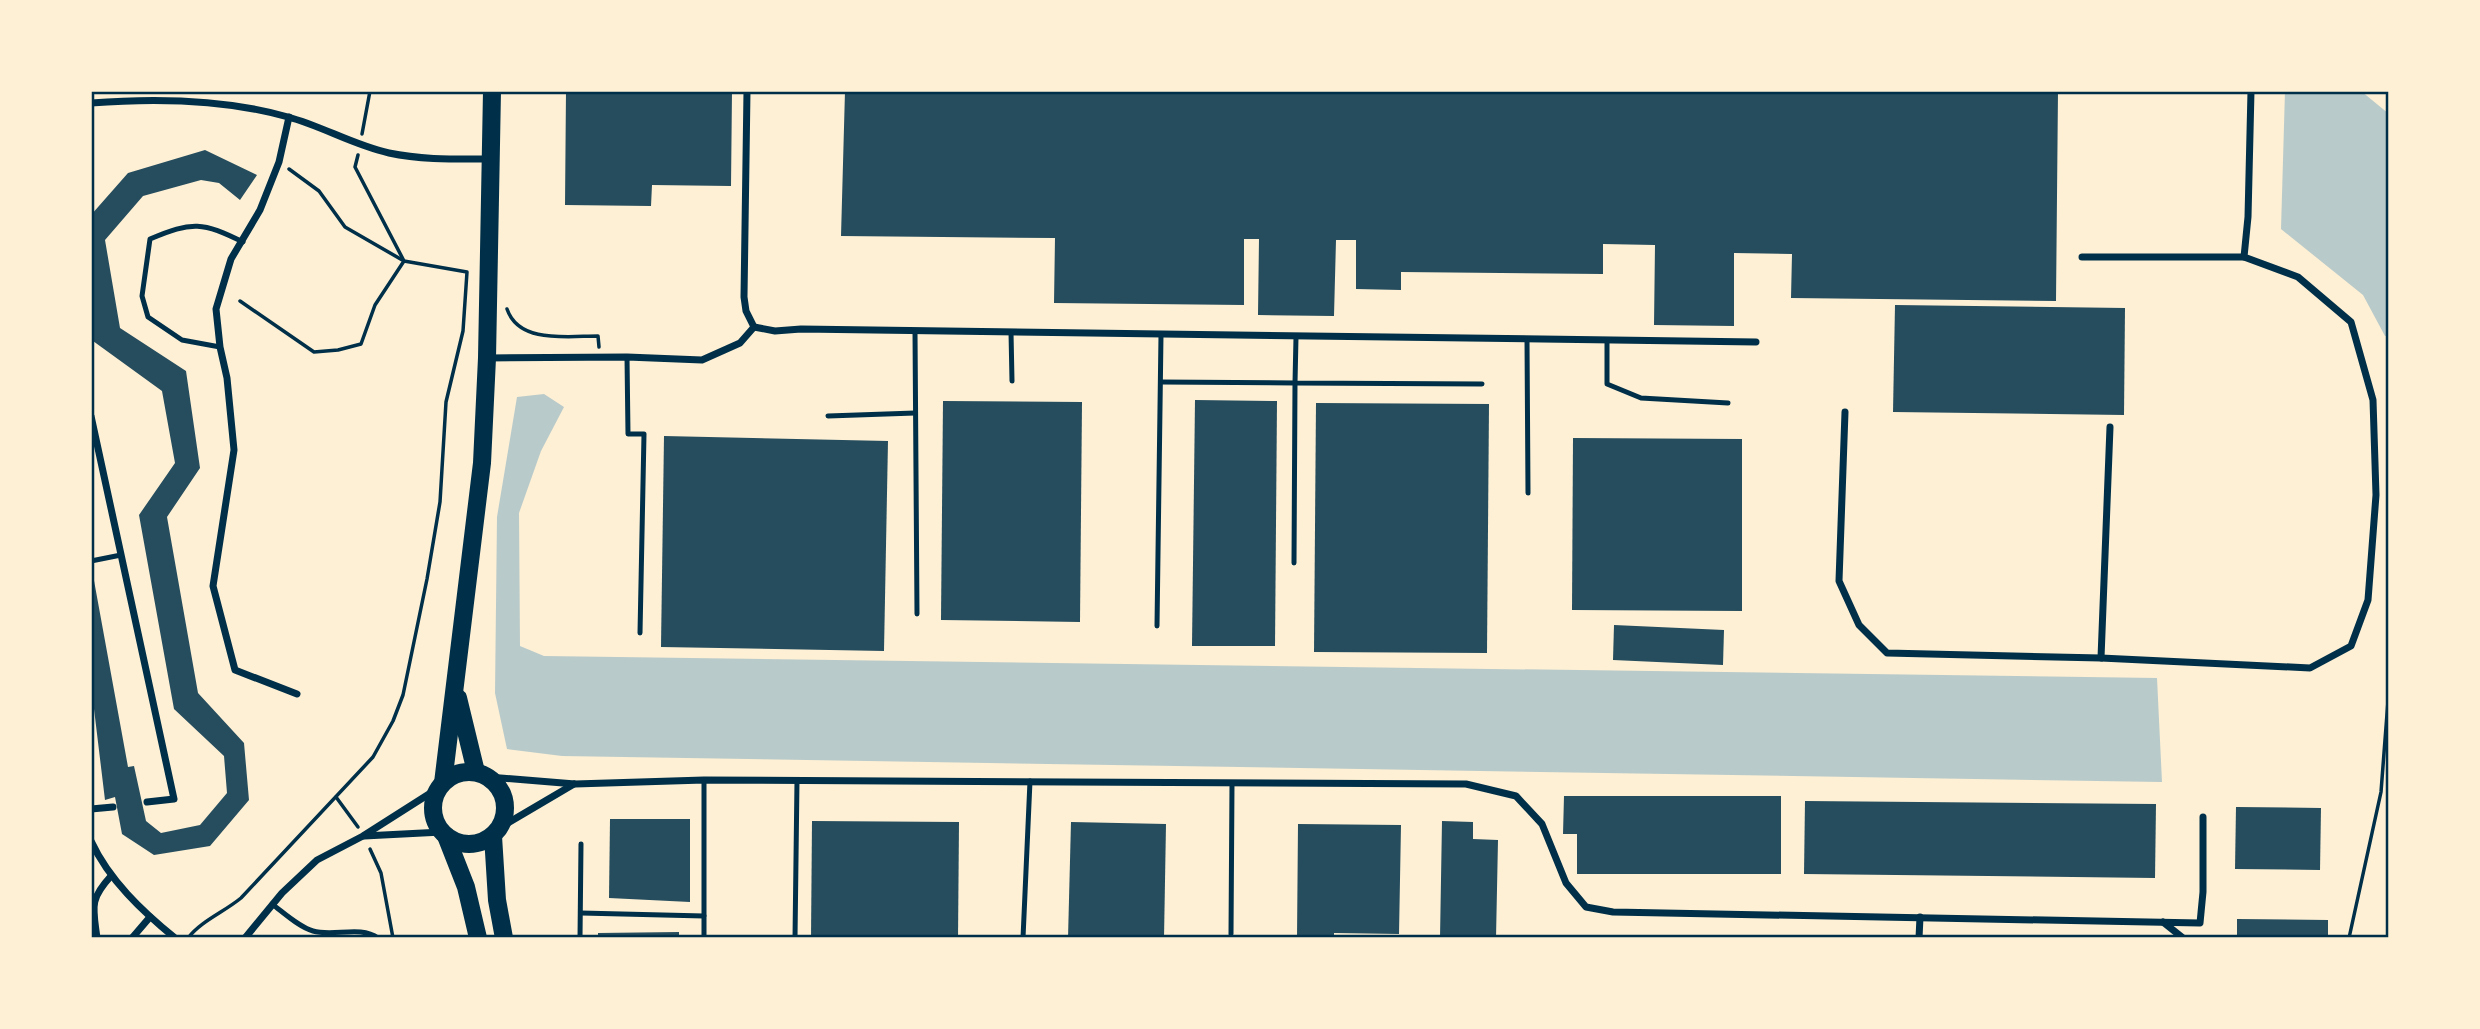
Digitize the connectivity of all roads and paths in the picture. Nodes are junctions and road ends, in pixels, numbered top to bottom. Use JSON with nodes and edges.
{"nodes":[{"id":1,"x":129,"y":91,"type":"edge"},
{"id":2,"x":370,"y":91,"type":"edge"},
{"id":3,"x":492,"y":91,"type":"edge"},
{"id":4,"x":747,"y":91,"type":"edge"},
{"id":5,"x":2251,"y":91,"type":"edge"},
{"id":6,"x":129,"y":100,"type":"junction"},
{"id":7,"x":91,"y":103,"type":"edge"},
{"id":8,"x":289,"y":117,"type":"junction"},
{"id":9,"x":360,"y":145,"type":"junction"},
{"id":10,"x":491,"y":159,"type":"junction"},
{"id":11,"x":279,"y":162,"type":"junction"},
{"id":12,"x":243,"y":242,"type":"junction"},
{"id":13,"x":2081,"y":257,"type":"dead end"},
{"id":14,"x":2244,"y":257,"type":"junction"},
{"id":15,"x":404,"y":261,"type":"junction"},
{"id":16,"x":505,"y":299,"type":"dead end"},
{"id":17,"x":240,"y":301,"type":"dead end"},
{"id":18,"x":754,"y":327,"type":"junction"},
{"id":19,"x":915,"y":331,"type":"junction"},
{"id":20,"x":1011,"y":332,"type":"junction"},
{"id":21,"x":1161,"y":335,"type":"junction"},
{"id":22,"x":1296,"y":337,"type":"junction"},
{"id":23,"x":1527,"y":340,"type":"junction"},
{"id":24,"x":1607,"y":341,"type":"junction"},
{"id":25,"x":1756,"y":342,"type":"dead end"},
{"id":26,"x":220,"y":347,"type":"junction"},
{"id":27,"x":599,"y":357,"type":"junction"},
{"id":28,"x":627,"y":357,"type":"junction"},
{"id":29,"x":487,"y":358,"type":"junction"},
{"id":30,"x":1012,"y":381,"type":"dead end"},
{"id":31,"x":1161,"y":382,"type":"junction"},
{"id":32,"x":1295,"y":383,"type":"junction"},
{"id":33,"x":1482,"y":384,"type":"dead end"},
{"id":34,"x":1728,"y":403,"type":"dead end"},
{"id":35,"x":915,"y":412,"type":"junction"},
{"id":36,"x":1845,"y":412,"type":"dead end"},
{"id":37,"x":91,"y":416,"type":"edge"},
{"id":38,"x":828,"y":416,"type":"dead end"},
{"id":39,"x":2110,"y":428,"type":"dead end"},
{"id":40,"x":1528,"y":493,"type":"dead end"},
{"id":41,"x":121,"y":555,"type":"junction"},
{"id":42,"x":91,"y":561,"type":"edge"},
{"id":43,"x":1294,"y":563,"type":"dead end"},
{"id":44,"x":917,"y":614,"type":"dead end"},
{"id":45,"x":1157,"y":626,"type":"dead end"},
{"id":46,"x":640,"y":633,"type":"dead end"},
{"id":47,"x":2101,"y":658,"type":"junction"},
{"id":48,"x":455,"y":688,"type":"junction"},
{"id":49,"x":2389,"y":688,"type":"edge"},
{"id":50,"x":297,"y":694,"type":"dead end"},
{"id":51,"x":482,"y":775,"type":"junction"},
{"id":52,"x":704,"y":779,"type":"junction"},
{"id":53,"x":797,"y":780,"type":"junction"},
{"id":54,"x":1030,"y":782,"type":"junction"},
{"id":55,"x":575,"y":783,"type":"junction"},
{"id":56,"x":1232,"y":783,"type":"junction"},
{"id":57,"x":442,"y":785,"type":"junction"},
{"id":58,"x":336,"y":797,"type":"junction"},
{"id":59,"x":146,"y":802,"type":"dead end"},
{"id":60,"x":113,"y":807,"type":"dead end"},
{"id":61,"x":91,"y":809,"type":"edge"},
{"id":62,"x":2203,"y":817,"type":"dead end"},
{"id":63,"x":497,"y":832,"type":"junction"},
{"id":64,"x":444,"y":834,"type":"junction"},
{"id":65,"x":363,"y":836,"type":"junction"},
{"id":66,"x":91,"y":841,"type":"edge"},
{"id":67,"x":581,"y":844,"type":"dead end"},
{"id":68,"x":111,"y":876,"type":"junction"},
{"id":69,"x":272,"y":904,"type":"junction"},
{"id":70,"x":581,"y":913,"type":"junction"},
{"id":71,"x":704,"y":916,"type":"junction"},
{"id":72,"x":150,"y":917,"type":"junction"},
{"id":73,"x":1920,"y":917,"type":"junction"},
{"id":74,"x":2162,"y":922,"type":"junction"},
{"id":75,"x":1231,"y":934,"type":"dead end"},
{"id":76,"x":97,"y":938,"type":"edge"},
{"id":77,"x":132,"y":938,"type":"edge"},
{"id":78,"x":175,"y":938,"type":"edge"},
{"id":79,"x":188,"y":938,"type":"edge"},
{"id":80,"x":245,"y":938,"type":"edge"},
{"id":81,"x":378,"y":938,"type":"edge"},
{"id":82,"x":393,"y":938,"type":"edge"},
{"id":83,"x":478,"y":938,"type":"edge"},
{"id":84,"x":504,"y":938,"type":"edge"},
{"id":85,"x":580,"y":938,"type":"edge"},
{"id":86,"x":704,"y":938,"type":"edge"},
{"id":87,"x":794,"y":938,"type":"edge"},
{"id":88,"x":1023,"y":938,"type":"edge"},
{"id":89,"x":1919,"y":938,"type":"edge"},
{"id":90,"x":2183,"y":938,"type":"edge"},
{"id":91,"x":2349,"y":938,"type":"edge"}],
"edges":[{"from":1,"to":6,"type":"street"},
{"from":2,"to":9,"type":"path"},
{"from":3,"to":10,"type":"main road"},
{"from":4,"to":18,"type":"street"},
{"from":5,"to":14,"type":"street"},
{"from":6,"to":7,"type":"street"},
{"from":6,"to":8,"type":"street"},
{"from":8,"to":9,"type":"street"},
{"from":8,"to":11,"type":"street"},
{"from":9,"to":10,"type":"street"},
{"from":9,"to":15,"type":"path"},
{"from":10,"to":29,"type":"main road"},
{"from":11,"to":12,"type":"street"},
{"from":11,"to":15,"type":"path"},
{"from":12,"to":26,"type":"street"},
{"from":12,"to":26,"type":"lane"},
{"from":13,"to":14,"type":"street"},
{"from":14,"to":47,"type":"street"},
{"from":15,"to":17,"type":"path"},
{"from":15,"to":58,"type":"path"},
{"from":16,"to":27,"type":"path"},
{"from":18,"to":19,"type":"street"},
{"from":18,"to":28,"type":"street"},
{"from":19,"to":20,"type":"street"},
{"from":19,"to":35,"type":"lane"},
{"from":20,"to":21,"type":"street"},
{"from":20,"to":30,"type":"lane"},
{"from":21,"to":22,"type":"street"},
{"from":21,"to":31,"type":"lane"},
{"from":22,"to":23,"type":"street"},
{"from":22,"to":32,"type":"lane"},
{"from":23,"to":24,"type":"street"},
{"from":23,"to":40,"type":"lane"},
{"from":24,"to":25,"type":"street"},
{"from":24,"to":34,"type":"lane"},
{"from":26,"to":50,"type":"street"},
{"from":27,"to":28,"type":"street"},
{"from":27,"to":29,"type":"street"},
{"from":28,"to":46,"type":"lane"},
{"from":29,"to":48,"type":"main road"},
{"from":31,"to":32,"type":"lane"},
{"from":31,"to":45,"type":"lane"},
{"from":32,"to":33,"type":"lane"},
{"from":32,"to":43,"type":"lane"},
{"from":35,"to":38,"type":"lane"},
{"from":35,"to":44,"type":"lane"},
{"from":36,"to":47,"type":"street"},
{"from":37,"to":41,"type":"street"},
{"from":39,"to":47,"type":"street"},
{"from":41,"to":42,"type":"lane"},
{"from":41,"to":59,"type":"street"},
{"from":48,"to":51,"type":"main road"},
{"from":48,"to":57,"type":"main road"},
{"from":49,"to":91,"type":"path"},
{"from":51,"to":55,"type":"street"},
{"from":51,"to":57,"type":"main road"},
{"from":51,"to":63,"type":"main road"},
{"from":52,"to":53,"type":"street"},
{"from":52,"to":55,"type":"street"},
{"from":52,"to":71,"type":"lane"},
{"from":53,"to":54,"type":"street"},
{"from":53,"to":87,"type":"lane"},
{"from":54,"to":56,"type":"street"},
{"from":54,"to":88,"type":"lane"},
{"from":55,"to":63,"type":"street"},
{"from":56,"to":73,"type":"street"},
{"from":56,"to":75,"type":"lane"},
{"from":57,"to":64,"type":"main road"},
{"from":57,"to":65,"type":"street"},
{"from":58,"to":65,"type":"path"},
{"from":58,"to":79,"type":"path"},
{"from":60,"to":61,"type":"street"},
{"from":62,"to":74,"type":"street"},
{"from":63,"to":64,"type":"main road"},
{"from":63,"to":84,"type":"main road"},
{"from":64,"to":65,"type":"street"},
{"from":64,"to":83,"type":"main road"},
{"from":65,"to":69,"type":"street"},
{"from":65,"to":82,"type":"path"},
{"from":66,"to":68,"type":"street"},
{"from":67,"to":70,"type":"lane"},
{"from":68,"to":72,"type":"street"},
{"from":68,"to":76,"type":"street"},
{"from":69,"to":80,"type":"street"},
{"from":69,"to":81,"type":"lane"},
{"from":70,"to":71,"type":"lane"},
{"from":70,"to":85,"type":"lane"},
{"from":71,"to":86,"type":"lane"},
{"from":72,"to":77,"type":"street"},
{"from":72,"to":78,"type":"street"},
{"from":73,"to":74,"type":"street"},
{"from":73,"to":89,"type":"street"},
{"from":74,"to":90,"type":"street"}]}
